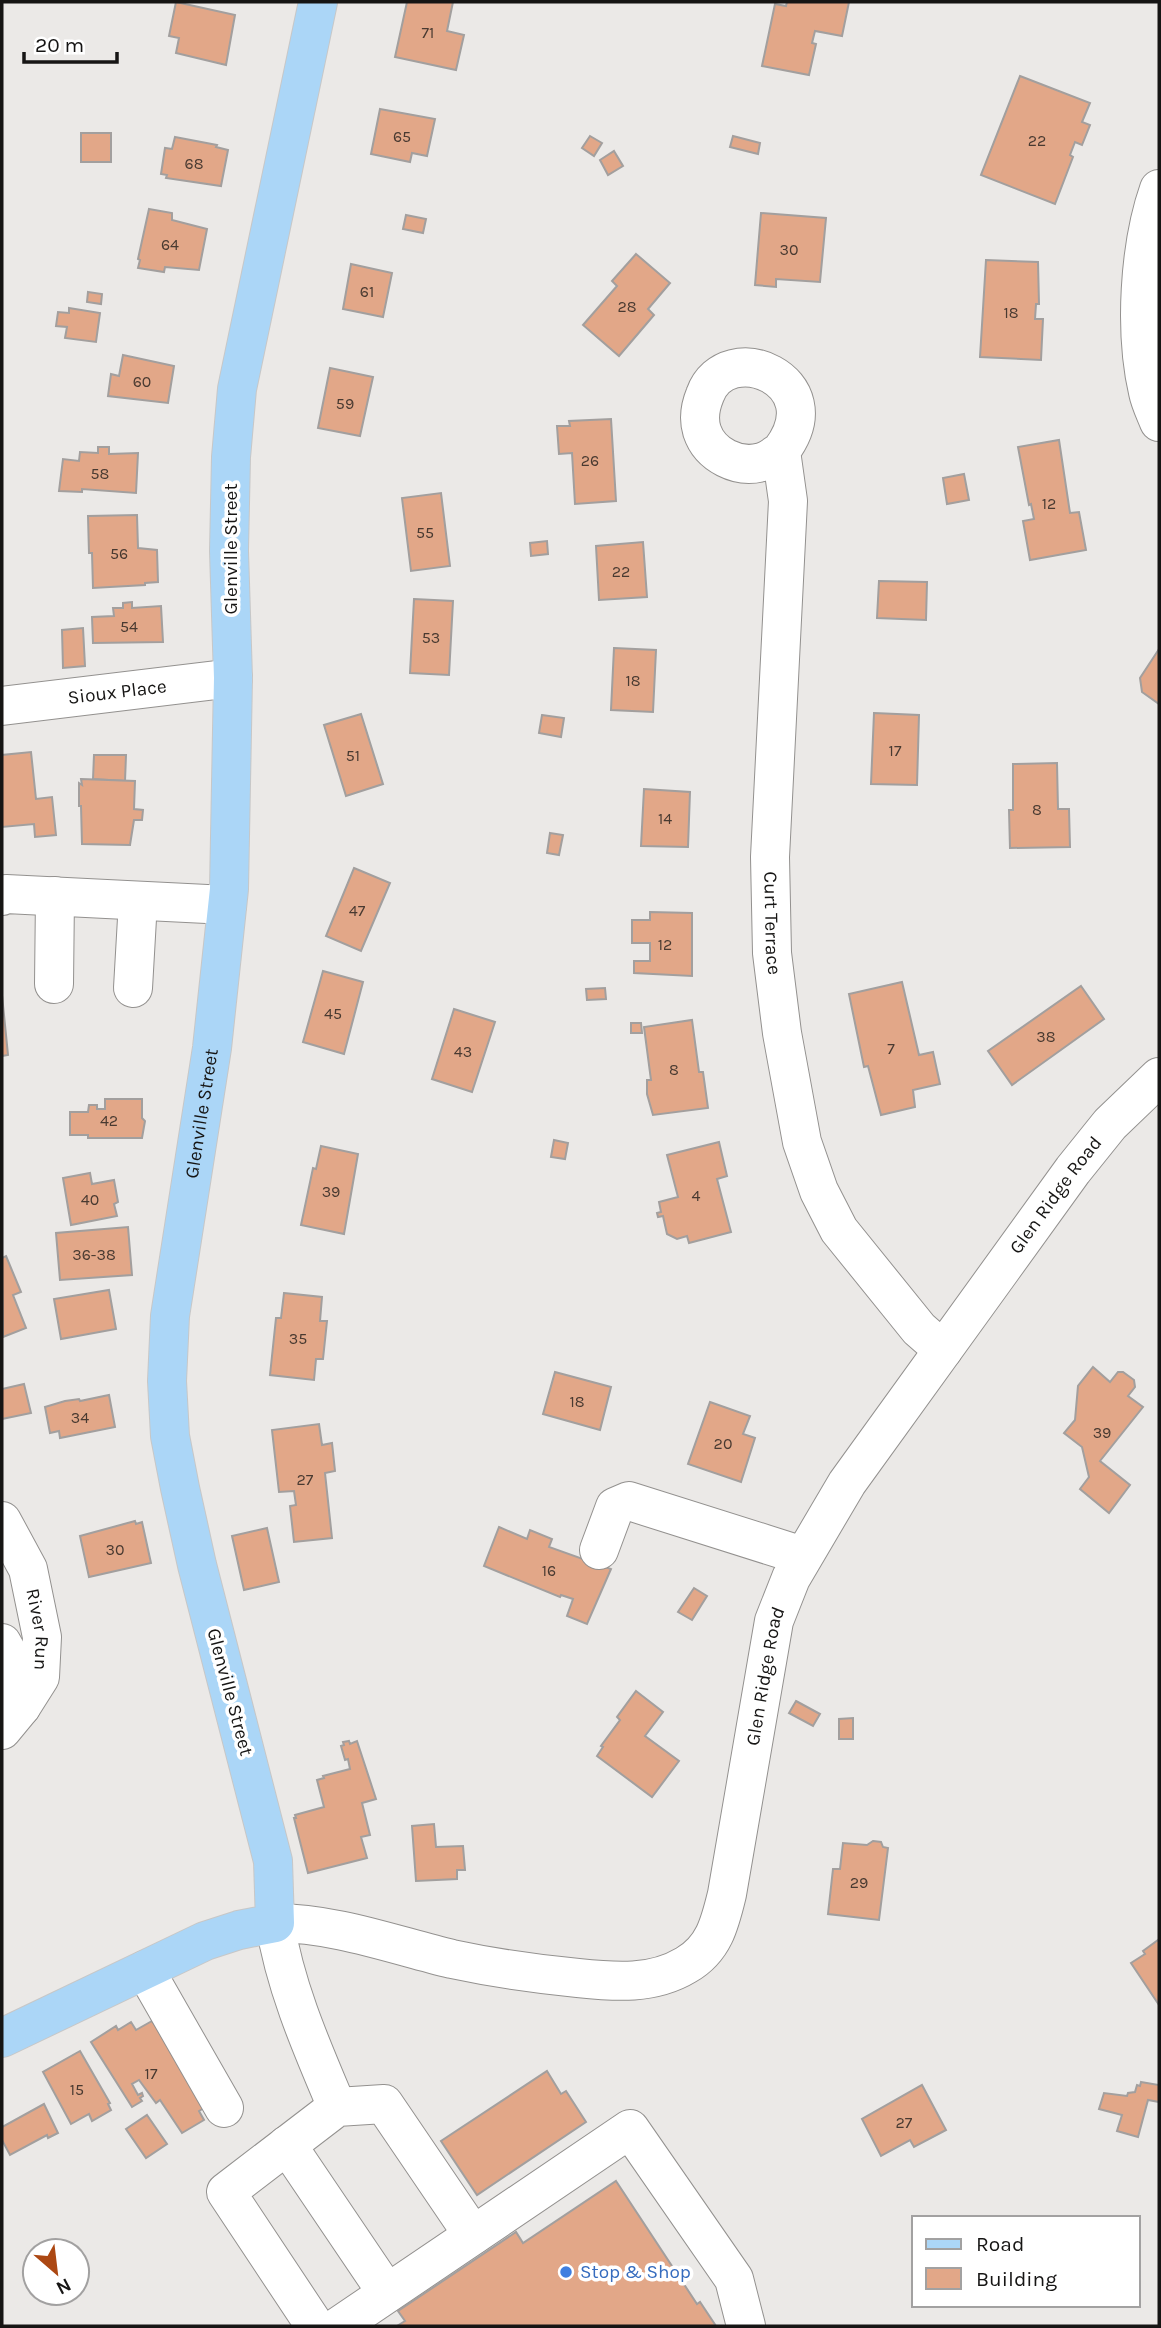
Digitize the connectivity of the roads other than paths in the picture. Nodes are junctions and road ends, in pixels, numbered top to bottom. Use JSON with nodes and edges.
{"nodes":[{"id":1,"x":318,"y":2,"type":"edge"},
{"id":2,"x":1159,"y":189,"type":"edge"},
{"id":3,"x":1159,"y":422,"type":"edge"},
{"id":4,"x":781,"y":451,"type":"dead end"},
{"id":5,"x":233,"y":678,"type":"junction"},
{"id":6,"x":2,"y":706,"type":"edge"},
{"id":7,"x":2,"y":896,"type":"edge"},
{"id":8,"x":55,"y":896,"type":"junction"},
{"id":9,"x":138,"y":901,"type":"junction"},
{"id":10,"x":228,"y":905,"type":"junction"},
{"id":11,"x":54,"y":984,"type":"dead end"},
{"id":12,"x":133,"y":988,"type":"dead end"},
{"id":13,"x":1159,"y":1077,"type":"edge"},
{"id":14,"x":943,"y":1350,"type":"junction"},
{"id":15,"x":2,"y":1521,"type":"edge"},
{"id":16,"x":599,"y":1550,"type":"dead end"},
{"id":17,"x":803,"y":1556,"type":"junction"},
{"id":18,"x":2,"y":1643,"type":"edge"},
{"id":19,"x":11,"y":1719,"type":"edge"},
{"id":20,"x":275,"y":1923,"type":"junction"},
{"id":21,"x":145,"y":1970,"type":"junction"},
{"id":22,"x":2,"y":2038,"type":"edge"},
{"id":23,"x":337,"y":2107,"type":"junction"},
{"id":24,"x":225,"y":2108,"type":"dead end"},
{"id":25,"x":287,"y":2146,"type":"junction"},
{"id":26,"x":473,"y":2235,"type":"junction"},
{"id":27,"x":387,"y":2292,"type":"junction"},
{"id":28,"x":314,"y":2326,"type":"edge"},
{"id":29,"x":340,"y":2326,"type":"edge"},
{"id":30,"x":746,"y":2326,"type":"edge"}],
"edges":[{"from":1,"to":5,"type":"main road","name":"Glenville Street"},
{"from":2,"to":3,"type":"street"},
{"from":4,"to":14,"type":"street","name":"Curt Terrace"},
{"from":5,"to":6,"type":"street","name":"Sioux Place"},
{"from":5,"to":10,"type":"main road","name":"Glenville Street"},
{"from":7,"to":8,"type":"street"},
{"from":8,"to":9,"type":"street"},
{"from":8,"to":11,"type":"street"},
{"from":9,"to":10,"type":"street"},
{"from":9,"to":12,"type":"street"},
{"from":10,"to":20,"type":"main road","name":"Glenville Street"},
{"from":13,"to":14,"type":"street","name":"Glen Ridge Road"},
{"from":14,"to":17,"type":"street","name":"Glen Ridge Road"},
{"from":15,"to":19,"type":"street","name":"River Run"},
{"from":16,"to":17,"type":"street"},
{"from":17,"to":20,"type":"street","name":"Glen Ridge Road"},
{"from":18,"to":19,"type":"street"},
{"from":20,"to":21,"type":"main road"},
{"from":20,"to":23,"type":"street"},
{"from":21,"to":22,"type":"main road"},
{"from":21,"to":24,"type":"street"},
{"from":23,"to":25,"type":"street"},
{"from":23,"to":26,"type":"street"},
{"from":25,"to":27,"type":"street"},
{"from":25,"to":28,"type":"street"},
{"from":26,"to":27,"type":"street"},
{"from":26,"to":30,"type":"street"},
{"from":27,"to":29,"type":"street"}]}
